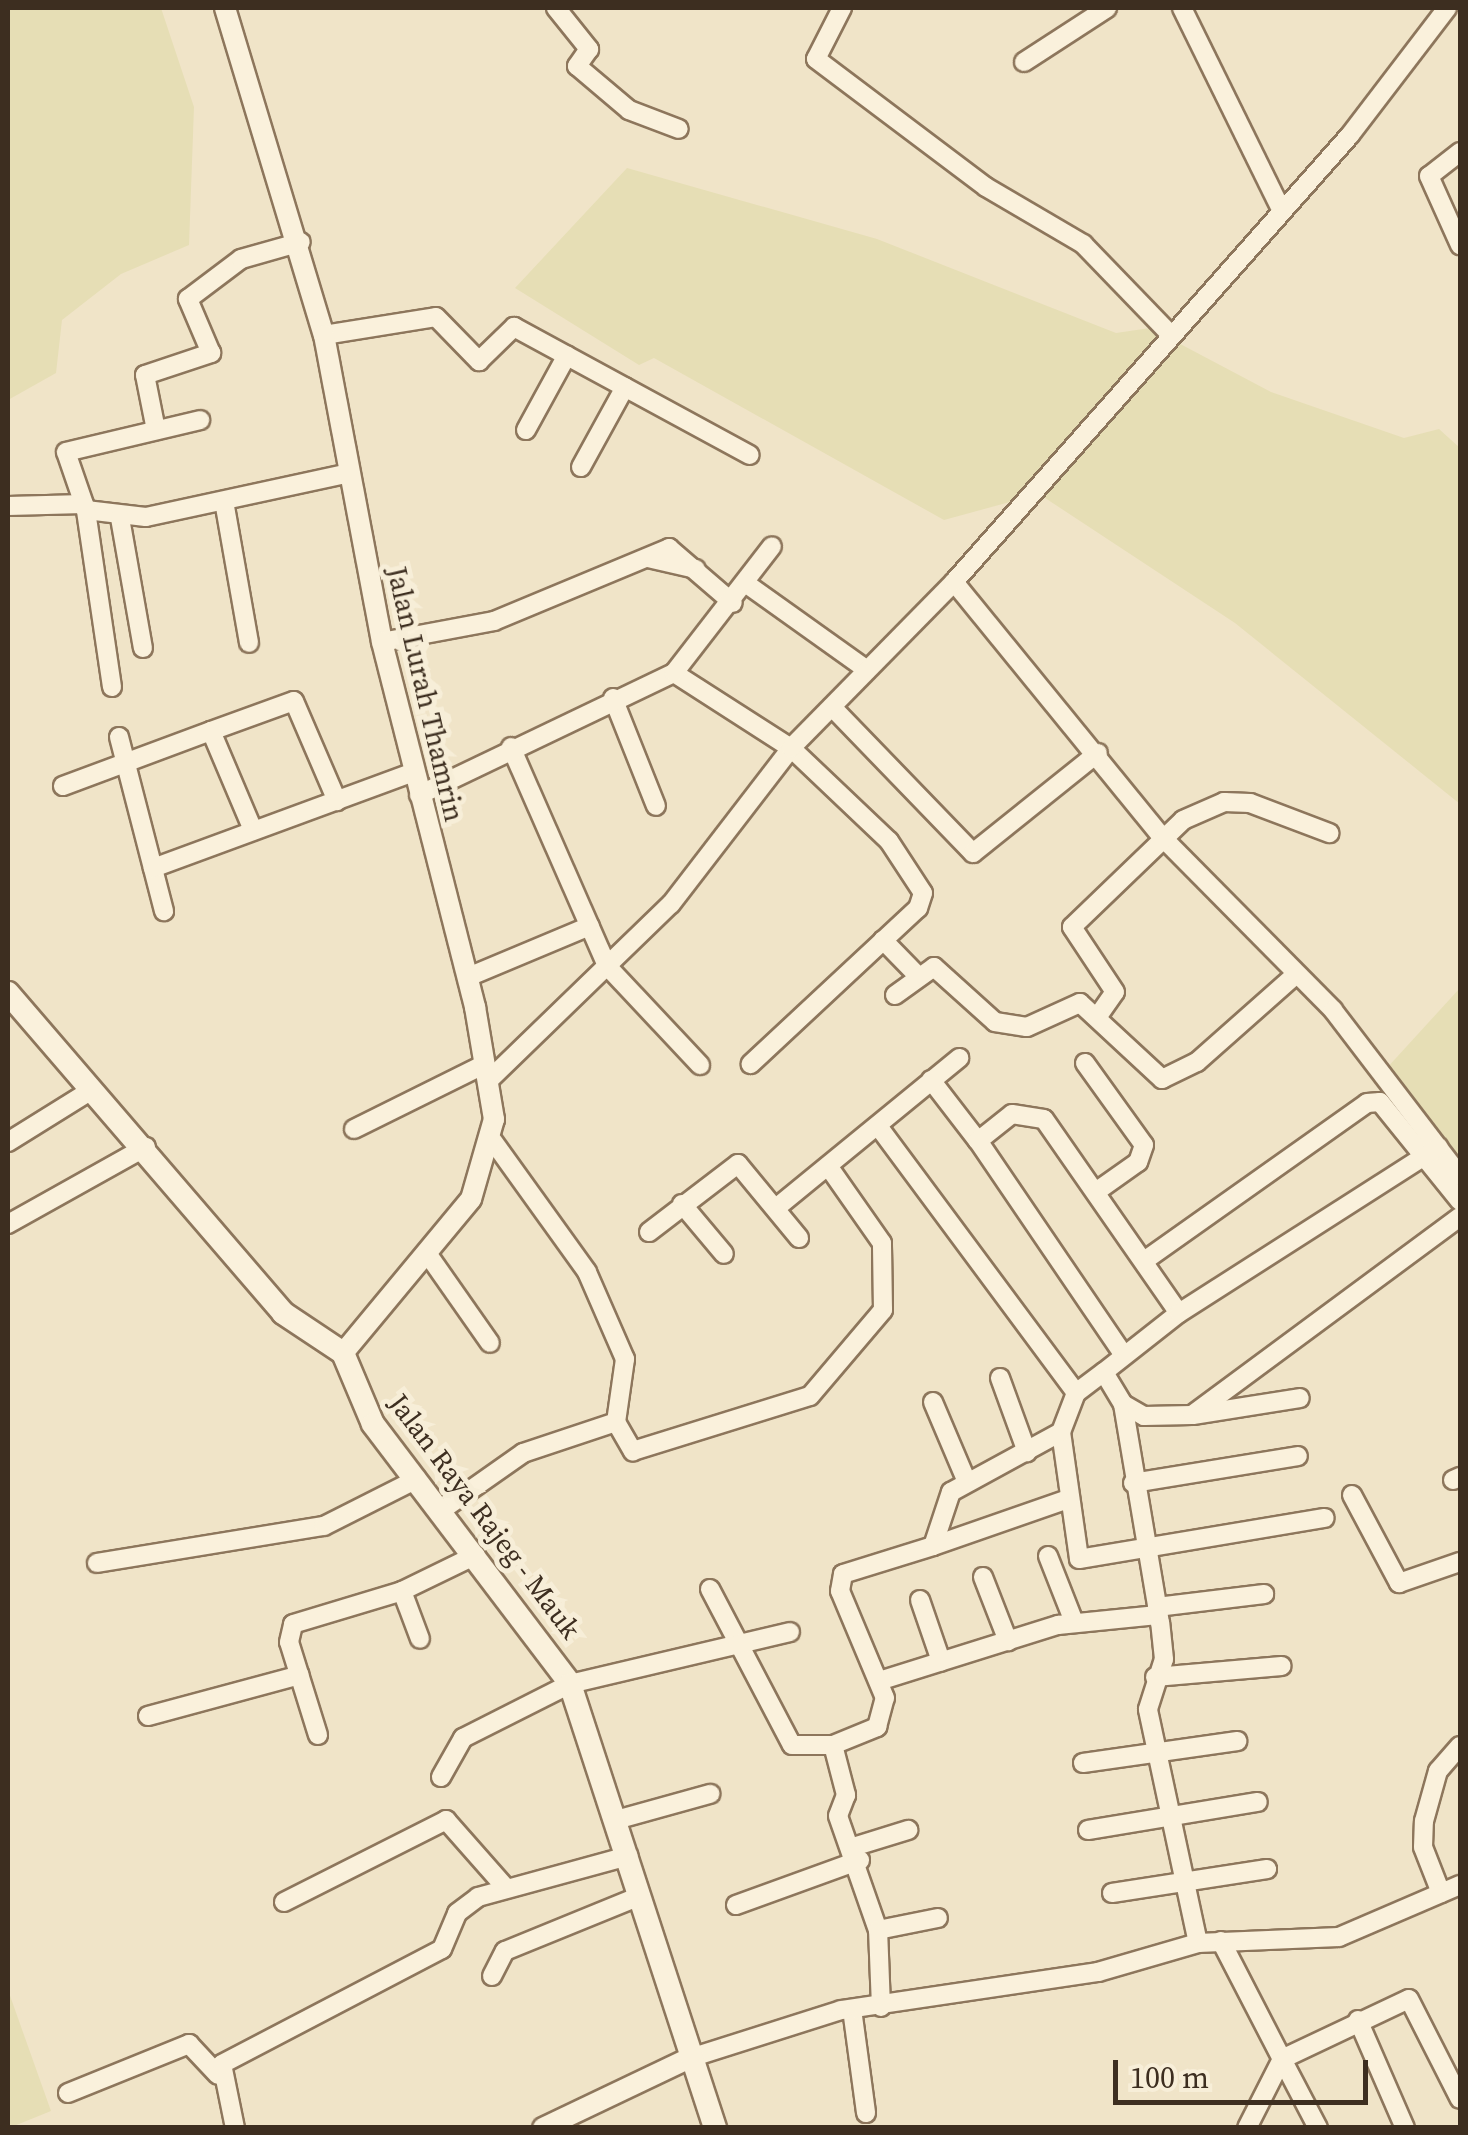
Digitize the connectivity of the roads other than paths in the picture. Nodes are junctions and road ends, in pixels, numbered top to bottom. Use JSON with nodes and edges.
{"nodes":[{"id":1,"x":225,"y":8,"type":"edge"},
{"id":2,"x":556,"y":8,"type":"edge"},
{"id":3,"x":842,"y":8,"type":"edge"},
{"id":4,"x":1106,"y":8,"type":"edge"},
{"id":5,"x":1182,"y":8,"type":"edge"},
{"id":6,"x":1447,"y":8,"type":"edge"},
{"id":7,"x":1024,"y":62,"type":"dead end"},
{"id":8,"x":679,"y":130,"type":"dead end"},
{"id":9,"x":1460,"y":152,"type":"edge"},
{"id":10,"x":1279,"y":205,"type":"junction"},
{"id":11,"x":301,"y":242,"type":"junction"},
{"id":12,"x":1460,"y":245,"type":"edge"},
{"id":13,"x":324,"y":335,"type":"junction"},
{"id":14,"x":1172,"y":335,"type":"junction"},
{"id":15,"x":567,"y":356,"type":"junction"},
{"id":16,"x":625,"y":387,"type":"junction"},
{"id":17,"x":200,"y":420,"type":"dead end"},
{"id":18,"x":156,"y":430,"type":"junction"},
{"id":19,"x":526,"y":430,"type":"dead end"},
{"id":20,"x":750,"y":455,"type":"dead end"},
{"id":21,"x":580,"y":467,"type":"dead end"},
{"id":22,"x":350,"y":473,"type":"junction"},
{"id":23,"x":224,"y":501,"type":"junction"},
{"id":24,"x":8,"y":506,"type":"edge"},
{"id":25,"x":85,"y":507,"type":"junction"},
{"id":26,"x":120,"y":518,"type":"junction"},
{"id":27,"x":772,"y":546,"type":"dead end"},
{"id":28,"x":954,"y":582,"type":"junction"},
{"id":29,"x":748,"y":584,"type":"junction"},
{"id":30,"x":733,"y":603,"type":"junction"},
{"id":31,"x":382,"y":642,"type":"junction"},
{"id":32,"x":250,"y":643,"type":"dead end"},
{"id":33,"x":142,"y":648,"type":"dead end"},
{"id":34,"x":867,"y":670,"type":"junction"},
{"id":35,"x":674,"y":674,"type":"junction"},
{"id":36,"x":112,"y":687,"type":"dead end"},
{"id":37,"x":613,"y":698,"type":"junction"},
{"id":38,"x":832,"y":707,"type":"junction"},
{"id":39,"x":211,"y":731,"type":"junction"},
{"id":40,"x":119,"y":736,"type":"dead end"},
{"id":41,"x":511,"y":747,"type":"junction"},
{"id":42,"x":791,"y":748,"type":"junction"},
{"id":43,"x":1098,"y":752,"type":"junction"},
{"id":44,"x":125,"y":759,"type":"junction"},
{"id":45,"x":414,"y":772,"type":"junction"},
{"id":46,"x":62,"y":786,"type":"dead end"},
{"id":47,"x":419,"y":795,"type":"junction"},
{"id":48,"x":337,"y":800,"type":"junction"},
{"id":49,"x":656,"y":806,"type":"dead end"},
{"id":50,"x":253,"y":830,"type":"junction"},
{"id":51,"x":1329,"y":833,"type":"dead end"},
{"id":52,"x":1162,"y":838,"type":"junction"},
{"id":53,"x":153,"y":868,"type":"junction"},
{"id":54,"x":164,"y":911,"type":"dead end"},
{"id":55,"x":590,"y":926,"type":"junction"},
{"id":56,"x":883,"y":940,"type":"junction"},
{"id":57,"x":607,"y":966,"type":"junction"},
{"id":58,"x":918,"y":976,"type":"junction"},
{"id":59,"x":468,"y":977,"type":"junction"},
{"id":60,"x":1292,"y":978,"type":"junction"},
{"id":61,"x":8,"y":993,"type":"edge"},
{"id":62,"x":895,"y":995,"type":"dead end"},
{"id":63,"x":1098,"y":1016,"type":"junction"},
{"id":64,"x":958,"y":1058,"type":"dead end"},
{"id":65,"x":751,"y":1064,"type":"dead end"},
{"id":66,"x":1085,"y":1064,"type":"dead end"},
{"id":67,"x":700,"y":1065,"type":"dead end"},
{"id":68,"x":486,"y":1073,"type":"junction"},
{"id":69,"x":931,"y":1080,"type":"junction"},
{"id":70,"x":90,"y":1091,"type":"junction"},
{"id":71,"x":878,"y":1126,"type":"junction"},
{"id":72,"x":354,"y":1128,"type":"dead end"},
{"id":73,"x":8,"y":1141,"type":"edge"},
{"id":74,"x":493,"y":1141,"type":"junction"},
{"id":75,"x":978,"y":1141,"type":"junction"},
{"id":76,"x":146,"y":1147,"type":"junction"},
{"id":77,"x":1432,"y":1152,"type":"junction"},
{"id":78,"x":828,"y":1166,"type":"junction"},
{"id":79,"x":1460,"y":1176,"type":"edge"},
{"id":80,"x":1096,"y":1191,"type":"junction"},
{"id":81,"x":1460,"y":1201,"type":"edge"},
{"id":82,"x":682,"y":1204,"type":"junction"},
{"id":83,"x":776,"y":1208,"type":"junction"},
{"id":84,"x":1460,"y":1216,"type":"edge"},
{"id":85,"x":8,"y":1224,"type":"edge"},
{"id":86,"x":649,"y":1232,"type":"dead end"},
{"id":87,"x":799,"y":1238,"type":"dead end"},
{"id":88,"x":724,"y":1254,"type":"dead end"},
{"id":89,"x":429,"y":1256,"type":"junction"},
{"id":90,"x":1144,"y":1261,"type":"junction"},
{"id":91,"x":1179,"y":1313,"type":"junction"},
{"id":92,"x":490,"y":1343,"type":"dead end"},
{"id":93,"x":343,"y":1353,"type":"junction"},
{"id":94,"x":1123,"y":1354,"type":"junction"},
{"id":95,"x":1104,"y":1372,"type":"junction"},
{"id":96,"x":1000,"y":1378,"type":"dead end"},
{"id":97,"x":1076,"y":1392,"type":"junction"},
{"id":98,"x":1300,"y":1398,"type":"dead end"},
{"id":99,"x":934,"y":1402,"type":"dead end"},
{"id":100,"x":1123,"y":1404,"type":"junction"},
{"id":101,"x":1192,"y":1415,"type":"junction"},
{"id":102,"x":616,"y":1422,"type":"junction"},
{"id":103,"x":1060,"y":1432,"type":"junction"},
{"id":104,"x":1027,"y":1452,"type":"junction"},
{"id":105,"x":1298,"y":1456,"type":"dead end"},
{"id":106,"x":417,"y":1479,"type":"junction"},
{"id":107,"x":967,"y":1482,"type":"junction"},
{"id":108,"x":1133,"y":1483,"type":"junction"},
{"id":109,"x":1352,"y":1494,"type":"dead end"},
{"id":110,"x":1065,"y":1500,"type":"junction"},
{"id":111,"x":442,"y":1510,"type":"junction"},
{"id":112,"x":1326,"y":1518,"type":"dead end"},
{"id":113,"x":933,"y":1546,"type":"junction"},
{"id":114,"x":1146,"y":1548,"type":"junction"},
{"id":115,"x":476,"y":1555,"type":"junction"},
{"id":116,"x":1048,"y":1556,"type":"dead end"},
{"id":117,"x":1460,"y":1562,"type":"edge"},
{"id":118,"x":97,"y":1563,"type":"dead end"},
{"id":119,"x":983,"y":1578,"type":"dead end"},
{"id":120,"x":710,"y":1589,"type":"dead end"},
{"id":121,"x":402,"y":1592,"type":"junction"},
{"id":122,"x":1264,"y":1594,"type":"dead end"},
{"id":123,"x":920,"y":1600,"type":"dead end"},
{"id":124,"x":1158,"y":1611,"type":"junction"},
{"id":125,"x":1074,"y":1622,"type":"junction"},
{"id":126,"x":790,"y":1632,"type":"dead end"},
{"id":127,"x":420,"y":1639,"type":"dead end"},
{"id":128,"x":1008,"y":1641,"type":"junction"},
{"id":129,"x":744,"y":1646,"type":"junction"},
{"id":130,"x":942,"y":1661,"type":"junction"},
{"id":131,"x":1282,"y":1666,"type":"dead end"},
{"id":132,"x":300,"y":1675,"type":"junction"},
{"id":133,"x":1155,"y":1677,"type":"junction"},
{"id":134,"x":879,"y":1681,"type":"junction"},
{"id":135,"x":570,"y":1684,"type":"junction"},
{"id":136,"x":148,"y":1716,"type":"dead end"},
{"id":137,"x":318,"y":1735,"type":"dead end"},
{"id":138,"x":1237,"y":1741,"type":"dead end"},
{"id":139,"x":833,"y":1745,"type":"junction"},
{"id":140,"x":1460,"y":1746,"type":"edge"},
{"id":141,"x":1157,"y":1752,"type":"junction"},
{"id":142,"x":1084,"y":1763,"type":"dead end"},
{"id":143,"x":442,"y":1777,"type":"dead end"},
{"id":144,"x":710,"y":1794,"type":"dead end"},
{"id":145,"x":1258,"y":1802,"type":"dead end"},
{"id":146,"x":1169,"y":1816,"type":"junction"},
{"id":147,"x":616,"y":1820,"type":"junction"},
{"id":148,"x":908,"y":1830,"type":"dead end"},
{"id":149,"x":1088,"y":1830,"type":"dead end"},
{"id":150,"x":857,"y":1854,"type":"junction"},
{"id":151,"x":628,"y":1856,"type":"junction"},
{"id":152,"x":1268,"y":1868,"type":"dead end"},
{"id":153,"x":1180,"y":1880,"type":"junction"},
{"id":154,"x":1460,"y":1885,"type":"edge"},
{"id":155,"x":506,"y":1888,"type":"junction"},
{"id":156,"x":1112,"y":1893,"type":"dead end"},
{"id":157,"x":1441,"y":1893,"type":"junction"},
{"id":158,"x":640,"y":1896,"type":"junction"},
{"id":159,"x":284,"y":1902,"type":"dead end"},
{"id":160,"x":736,"y":1905,"type":"dead end"},
{"id":161,"x":938,"y":1918,"type":"dead end"},
{"id":162,"x":878,"y":1930,"type":"junction"},
{"id":163,"x":1221,"y":1941,"type":"junction"},
{"id":164,"x":1198,"y":1943,"type":"junction"},
{"id":165,"x":492,"y":1976,"type":"dead end"},
{"id":166,"x":881,"y":2008,"type":"junction"},
{"id":167,"x":852,"y":2009,"type":"junction"},
{"id":168,"x":1358,"y":2020,"type":"junction"},
{"id":169,"x":690,"y":2058,"type":"junction"},
{"id":170,"x":1282,"y":2059,"type":"junction"},
{"id":171,"x":218,"y":2075,"type":"junction"},
{"id":172,"x":68,"y":2092,"type":"dead end"},
{"id":173,"x":1460,"y":2099,"type":"edge"},
{"id":174,"x":866,"y":2113,"type":"dead end"},
{"id":175,"x":235,"y":2128,"type":"edge"},
{"id":176,"x":543,"y":2128,"type":"edge"},
{"id":177,"x":715,"y":2128,"type":"edge"},
{"id":178,"x":1247,"y":2128,"type":"edge"},
{"id":179,"x":1318,"y":2128,"type":"edge"},
{"id":180,"x":1405,"y":2128,"type":"edge"}],
"edges":[{"from":1,"to":11,"type":"street","name":"Jalan Lurah Thamrin"},
{"from":2,"to":8,"type":"street"},
{"from":3,"to":14,"type":"street"},
{"from":4,"to":7,"type":"street"},
{"from":5,"to":10,"type":"street"},
{"from":6,"to":10,"type":"street"},
{"from":9,"to":12,"type":"street"},
{"from":10,"to":14,"type":"street"},
{"from":11,"to":13,"type":"street","name":"Jalan Lurah Thamrin"},
{"from":11,"to":18,"type":"street"},
{"from":13,"to":15,"type":"street"},
{"from":13,"to":22,"type":"street","name":"Jalan Lurah Thamrin"},
{"from":14,"to":28,"type":"street"},
{"from":15,"to":16,"type":"street"},
{"from":15,"to":19,"type":"street"},
{"from":16,"to":20,"type":"street"},
{"from":16,"to":21,"type":"street"},
{"from":17,"to":18,"type":"street"},
{"from":18,"to":25,"type":"street"},
{"from":22,"to":23,"type":"street"},
{"from":22,"to":31,"type":"street","name":"Jalan Lurah Thamrin"},
{"from":23,"to":26,"type":"street"},
{"from":23,"to":32,"type":"street"},
{"from":24,"to":25,"type":"street"},
{"from":25,"to":26,"type":"street"},
{"from":25,"to":36,"type":"street"},
{"from":26,"to":33,"type":"street"},
{"from":27,"to":29,"type":"street"},
{"from":28,"to":34,"type":"street"},
{"from":28,"to":43,"type":"street"},
{"from":29,"to":30,"type":"street"},
{"from":29,"to":34,"type":"street"},
{"from":30,"to":31,"type":"street"},
{"from":30,"to":35,"type":"street"},
{"from":31,"to":45,"type":"street","name":"Jalan Lurah Thamrin"},
{"from":34,"to":38,"type":"street"},
{"from":35,"to":37,"type":"street"},
{"from":35,"to":42,"type":"street"},
{"from":37,"to":41,"type":"street"},
{"from":37,"to":49,"type":"street"},
{"from":38,"to":42,"type":"street"},
{"from":38,"to":43,"type":"street"},
{"from":39,"to":44,"type":"street"},
{"from":39,"to":48,"type":"street"},
{"from":39,"to":50,"type":"street"},
{"from":40,"to":44,"type":"street"},
{"from":41,"to":47,"type":"street"},
{"from":41,"to":55,"type":"street"},
{"from":42,"to":56,"type":"street"},
{"from":42,"to":57,"type":"street"},
{"from":43,"to":52,"type":"street"},
{"from":44,"to":46,"type":"street"},
{"from":44,"to":53,"type":"street"},
{"from":45,"to":47,"type":"street","name":"Jalan Lurah Thamrin"},
{"from":45,"to":48,"type":"street"},
{"from":47,"to":59,"type":"street","name":"Jalan Lurah Thamrin"},
{"from":48,"to":50,"type":"street"},
{"from":50,"to":53,"type":"street"},
{"from":51,"to":52,"type":"street"},
{"from":52,"to":60,"type":"street"},
{"from":52,"to":63,"type":"street"},
{"from":53,"to":54,"type":"street"},
{"from":55,"to":57,"type":"street"},
{"from":55,"to":59,"type":"street"},
{"from":56,"to":58,"type":"street"},
{"from":56,"to":65,"type":"street"},
{"from":57,"to":67,"type":"street"},
{"from":57,"to":68,"type":"street"},
{"from":58,"to":62,"type":"street"},
{"from":58,"to":63,"type":"street"},
{"from":59,"to":68,"type":"street","name":"Jalan Lurah Thamrin"},
{"from":60,"to":63,"type":"street"},
{"from":60,"to":77,"type":"street"},
{"from":61,"to":70,"type":"main road"},
{"from":64,"to":69,"type":"street"},
{"from":66,"to":80,"type":"street"},
{"from":68,"to":72,"type":"street"},
{"from":68,"to":74,"type":"street","name":"Jalan Lurah Thamrin"},
{"from":69,"to":71,"type":"street"},
{"from":69,"to":75,"type":"street"},
{"from":70,"to":73,"type":"street"},
{"from":70,"to":76,"type":"main road"},
{"from":71,"to":78,"type":"street"},
{"from":71,"to":97,"type":"street"},
{"from":74,"to":89,"type":"street","name":"Jalan Lurah Thamrin"},
{"from":74,"to":102,"type":"street"},
{"from":75,"to":80,"type":"street"},
{"from":75,"to":94,"type":"street"},
{"from":76,"to":85,"type":"street"},
{"from":76,"to":93,"type":"main road"},
{"from":77,"to":79,"type":"street"},
{"from":77,"to":81,"type":"street"},
{"from":77,"to":90,"type":"street"},
{"from":77,"to":91,"type":"street"},
{"from":78,"to":83,"type":"street"},
{"from":78,"to":102,"type":"street"},
{"from":80,"to":90,"type":"street"},
{"from":82,"to":83,"type":"street"},
{"from":82,"to":86,"type":"street"},
{"from":82,"to":88,"type":"street"},
{"from":83,"to":87,"type":"street"},
{"from":84,"to":101,"type":"street"},
{"from":89,"to":92,"type":"street"},
{"from":89,"to":93,"type":"street","name":"Jalan Lurah Thamrin"},
{"from":90,"to":91,"type":"street"},
{"from":91,"to":94,"type":"street"},
{"from":93,"to":106,"type":"main road","name":"Jalan Raya Rajeg - Mauk"},
{"from":94,"to":95,"type":"street"},
{"from":95,"to":97,"type":"street"},
{"from":95,"to":100,"type":"street"},
{"from":96,"to":104,"type":"street"},
{"from":97,"to":103,"type":"street"},
{"from":98,"to":101,"type":"street"},
{"from":99,"to":107,"type":"street"},
{"from":100,"to":101,"type":"street"},
{"from":100,"to":108,"type":"street"},
{"from":102,"to":111,"type":"street"},
{"from":103,"to":104,"type":"street"},
{"from":103,"to":110,"type":"street"},
{"from":104,"to":107,"type":"street"},
{"from":105,"to":108,"type":"street"},
{"from":106,"to":111,"type":"main road","name":"Jalan Raya Rajeg - Mauk"},
{"from":106,"to":118,"type":"street"},
{"from":107,"to":113,"type":"street"},
{"from":108,"to":114,"type":"street"},
{"from":109,"to":117,"type":"street"},
{"from":110,"to":113,"type":"street"},
{"from":110,"to":114,"type":"street"},
{"from":111,"to":115,"type":"main road","name":"Jalan Raya Rajeg - Mauk"},
{"from":112,"to":114,"type":"street"},
{"from":113,"to":134,"type":"street"},
{"from":114,"to":124,"type":"street"},
{"from":115,"to":121,"type":"street"},
{"from":115,"to":135,"type":"main road","name":"Jalan Raya Rajeg - Mauk"},
{"from":116,"to":125,"type":"street"},
{"from":119,"to":128,"type":"street"},
{"from":120,"to":129,"type":"street"},
{"from":121,"to":127,"type":"street"},
{"from":121,"to":132,"type":"street"},
{"from":122,"to":124,"type":"street"},
{"from":123,"to":130,"type":"street"},
{"from":124,"to":125,"type":"street"},
{"from":124,"to":133,"type":"street"},
{"from":125,"to":128,"type":"street"},
{"from":126,"to":129,"type":"street"},
{"from":128,"to":130,"type":"street"},
{"from":129,"to":135,"type":"street"},
{"from":129,"to":139,"type":"street"},
{"from":130,"to":134,"type":"street"},
{"from":131,"to":133,"type":"street"},
{"from":132,"to":136,"type":"street"},
{"from":132,"to":137,"type":"street"},
{"from":133,"to":141,"type":"street"},
{"from":134,"to":139,"type":"street"},
{"from":135,"to":143,"type":"street"},
{"from":135,"to":147,"type":"main road","name":"Jalan Raya Rajeg - Mauk"},
{"from":138,"to":141,"type":"street"},
{"from":139,"to":150,"type":"street"},
{"from":140,"to":157,"type":"street"},
{"from":141,"to":142,"type":"street"},
{"from":141,"to":146,"type":"street"},
{"from":144,"to":147,"type":"street"},
{"from":145,"to":146,"type":"street"},
{"from":146,"to":149,"type":"street"},
{"from":146,"to":153,"type":"street"},
{"from":147,"to":151,"type":"main road","name":"Jalan Raya Rajeg - Mauk"},
{"from":148,"to":150,"type":"street"},
{"from":150,"to":160,"type":"street"},
{"from":150,"to":162,"type":"street"},
{"from":151,"to":155,"type":"street"},
{"from":151,"to":158,"type":"main road","name":"Jalan Raya Rajeg - Mauk"},
{"from":152,"to":153,"type":"street"},
{"from":153,"to":156,"type":"street"},
{"from":153,"to":164,"type":"street"},
{"from":154,"to":157,"type":"street"},
{"from":155,"to":159,"type":"street"},
{"from":155,"to":171,"type":"street"},
{"from":157,"to":163,"type":"street"},
{"from":158,"to":165,"type":"street"},
{"from":158,"to":169,"type":"main road","name":"Jalan Raya Rajeg - Mauk"},
{"from":161,"to":162,"type":"street"},
{"from":162,"to":166,"type":"street"},
{"from":163,"to":164,"type":"street"},
{"from":163,"to":170,"type":"street"},
{"from":164,"to":166,"type":"street"},
{"from":166,"to":167,"type":"street"},
{"from":167,"to":169,"type":"street"},
{"from":167,"to":174,"type":"street"},
{"from":168,"to":170,"type":"street"},
{"from":168,"to":173,"type":"street"},
{"from":168,"to":180,"type":"street"},
{"from":169,"to":176,"type":"street"},
{"from":169,"to":177,"type":"main road","name":"Jalan Raya Rajeg - Mauk"},
{"from":170,"to":178,"type":"street"},
{"from":170,"to":179,"type":"street"},
{"from":171,"to":172,"type":"street"},
{"from":171,"to":175,"type":"street"}]}
